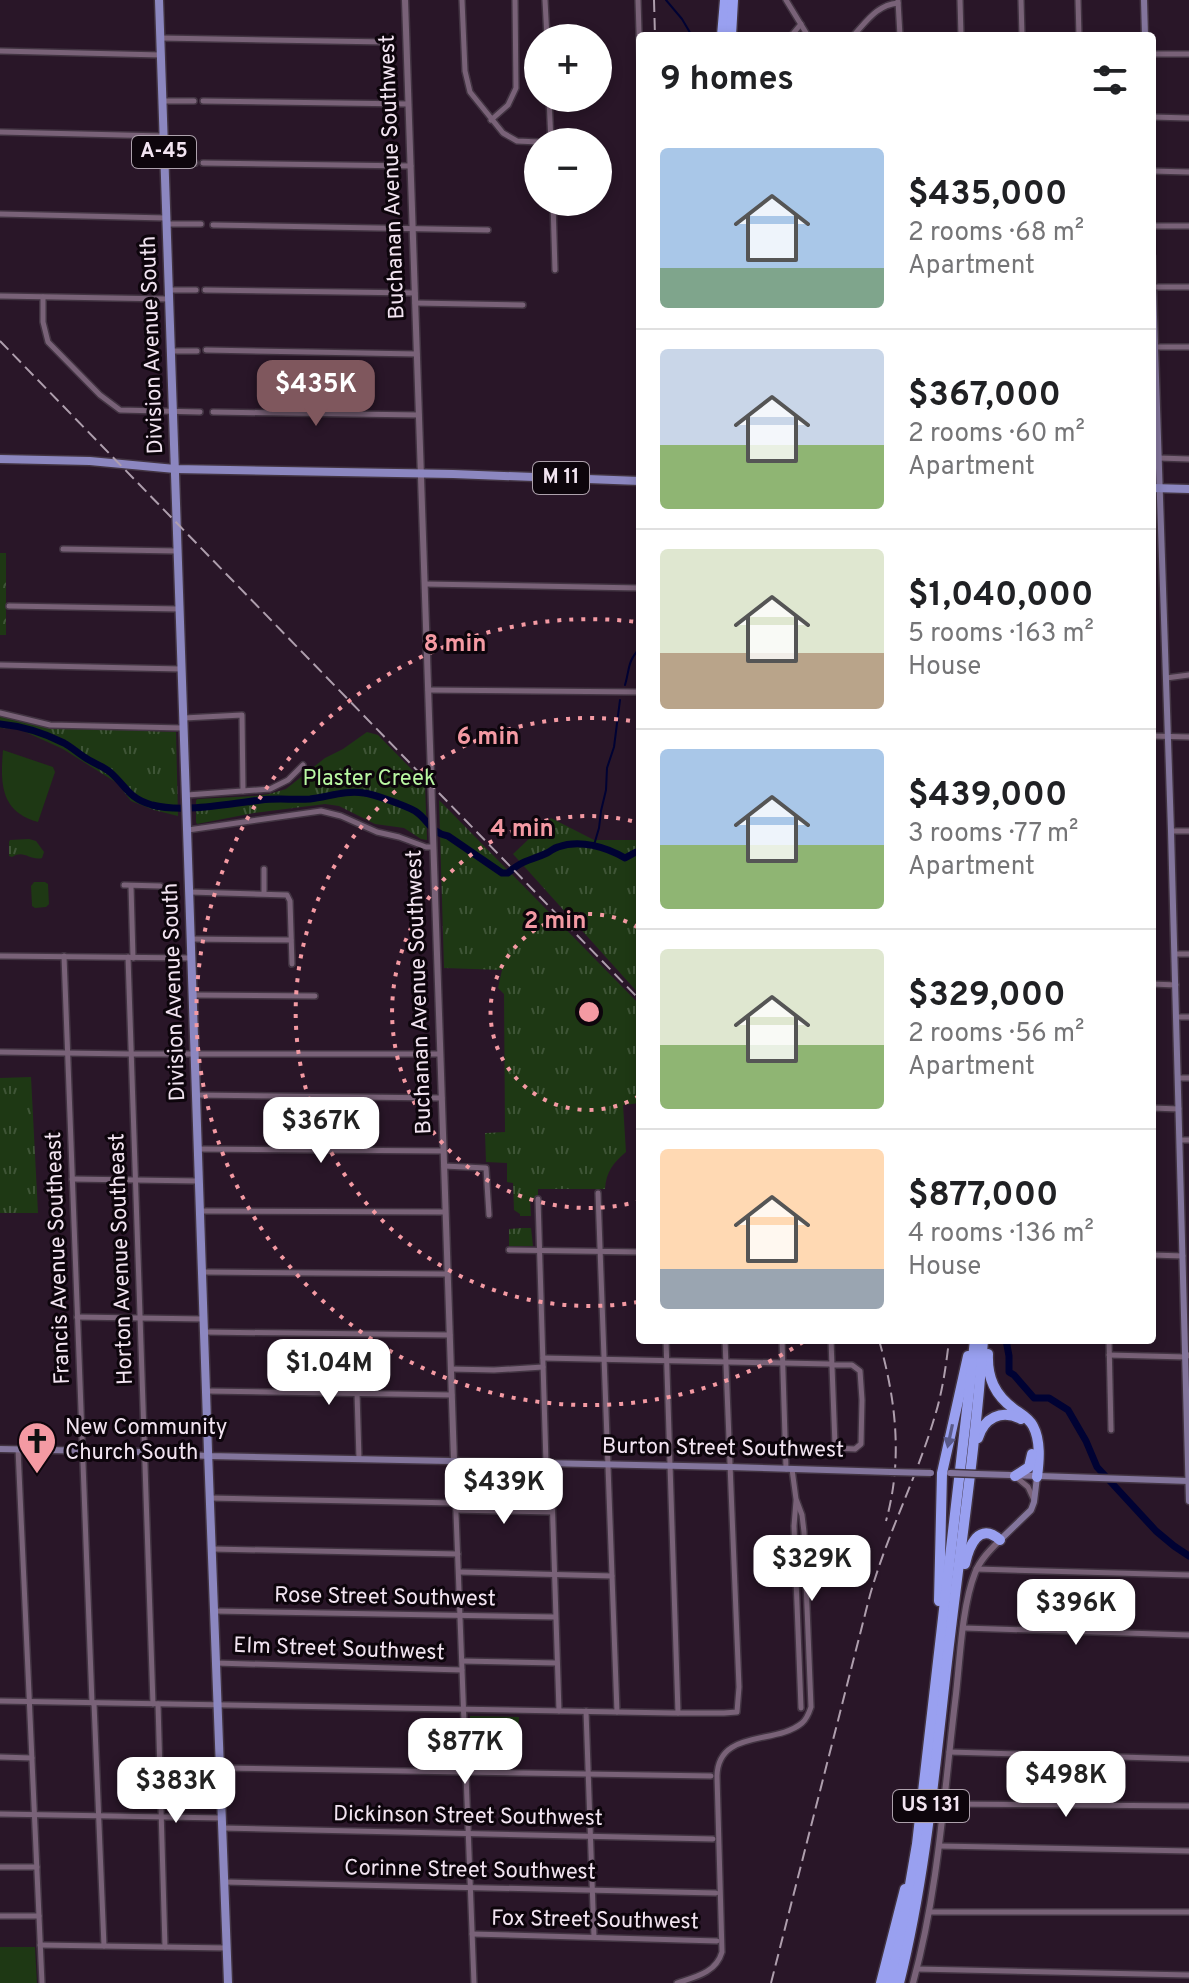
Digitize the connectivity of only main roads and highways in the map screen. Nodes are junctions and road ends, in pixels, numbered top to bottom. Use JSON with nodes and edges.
{"nodes":[{"id":1,"x":159,"y":0,"type":"edge"},
{"id":2,"x":725,"y":0,"type":"edge"},
{"id":3,"x":733,"y":0,"type":"edge"},
{"id":4,"x":1144,"y":0,"type":"edge"},
{"id":5,"x":722,"y":32,"type":"edge"},
{"id":6,"x":731,"y":32,"type":"edge"},
{"id":7,"x":1145,"y":32,"type":"edge"},
{"id":8,"x":1156,"y":375,"type":"edge"},
{"id":9,"x":0,"y":459,"type":"edge"},
{"id":10,"x":175,"y":469,"type":"junction"},
{"id":11,"x":636,"y":481,"type":"edge"},
{"id":12,"x":1156,"y":488,"type":"edge"},
{"id":13,"x":1189,"y":489,"type":"edge"},
{"id":14,"x":1185,"y":1201,"type":"edge"},
{"id":15,"x":1186,"y":1288,"type":"edge"},
{"id":16,"x":972,"y":1344,"type":"edge"},
{"id":17,"x":973,"y":1344,"type":"edge"},
{"id":18,"x":986,"y":1344,"type":"edge"},
{"id":19,"x":986,"y":1344,"type":"edge"},
{"id":20,"x":1187,"y":1356,"type":"edge"},
{"id":21,"x":0,"y":1449,"type":"edge"},
{"id":22,"x":972,"y":1455,"type":"junction"},
{"id":23,"x":208,"y":1456,"type":"junction"},
{"id":24,"x":941,"y":1473,"type":"junction"},
{"id":25,"x":1015,"y":1476,"type":"junction"},
{"id":26,"x":1037,"y":1477,"type":"junction"},
{"id":27,"x":1188,"y":1481,"type":"edge"},
{"id":28,"x":1189,"y":1501,"type":"edge"},
{"id":29,"x":1000,"y":1540,"type":"joint"},
{"id":30,"x":953,"y":1617,"type":"junction"},
{"id":31,"x":936,"y":1683,"type":"junction"},
{"id":32,"x":917,"y":1844,"type":"junction"},
{"id":33,"x":228,"y":1983,"type":"edge"},
{"id":34,"x":881,"y":1983,"type":"edge"},
{"id":35,"x":890,"y":1983,"type":"edge"},
{"id":36,"x":899,"y":1983,"type":"edge"}],
"edges":[{"from":1,"to":10,"type":"main road","name":"Division Avenue South","number":"A-45"},
{"from":2,"to":5,"type":"highway"},
{"from":3,"to":6,"type":"highway"},
{"from":4,"to":7,"type":"main road"},
{"from":8,"to":12,"type":"main road"},
{"from":9,"to":10,"type":"main road","number":"M 11"},
{"from":10,"to":11,"type":"main road","number":"M 11"},
{"from":10,"to":23,"type":"main road","name":"Division Avenue South"},
{"from":12,"to":13,"type":"main road"},
{"from":12,"to":14,"type":"main road"},
{"from":14,"to":15,"type":"main road"},
{"from":15,"to":20,"type":"main road"},
{"from":16,"to":24,"type":"highway","one_way":true},
{"from":17,"to":31,"type":"highway","number":"US 131"},
{"from":18,"to":22,"type":"highway","number":"US 131"},
{"from":19,"to":26,"type":"highway"},
{"from":20,"to":27,"type":"main road"},
{"from":21,"to":23,"type":"main road","name":"Burton Street Southwest"},
{"from":22,"to":25,"type":"highway"},
{"from":22,"to":30,"type":"highway","number":"US 131"},
{"from":23,"to":24,"type":"main road","name":"Burton Street Southwest","bridge":true},
{"from":23,"to":33,"type":"main road","name":"Division Avenue South"},
{"from":24,"to":25,"type":"main road","name":"Burton Street Southwest","bridge":true},
{"from":24,"to":31,"type":"highway"},
{"from":25,"to":26,"type":"main road","name":"Burton Street Southwest"},
{"from":26,"to":27,"type":"main road","name":"Burton Street Southwest"},
{"from":26,"to":29,"type":"main road"},
{"from":27,"to":28,"type":"main road"},
{"from":29,"to":30,"type":"highway"},
{"from":30,"to":36,"type":"highway","number":"US 131"},
{"from":31,"to":32,"type":"highway","number":"US 131"},
{"from":32,"to":34,"type":"highway"},
{"from":32,"to":35,"type":"highway","number":"US 131"}]}
